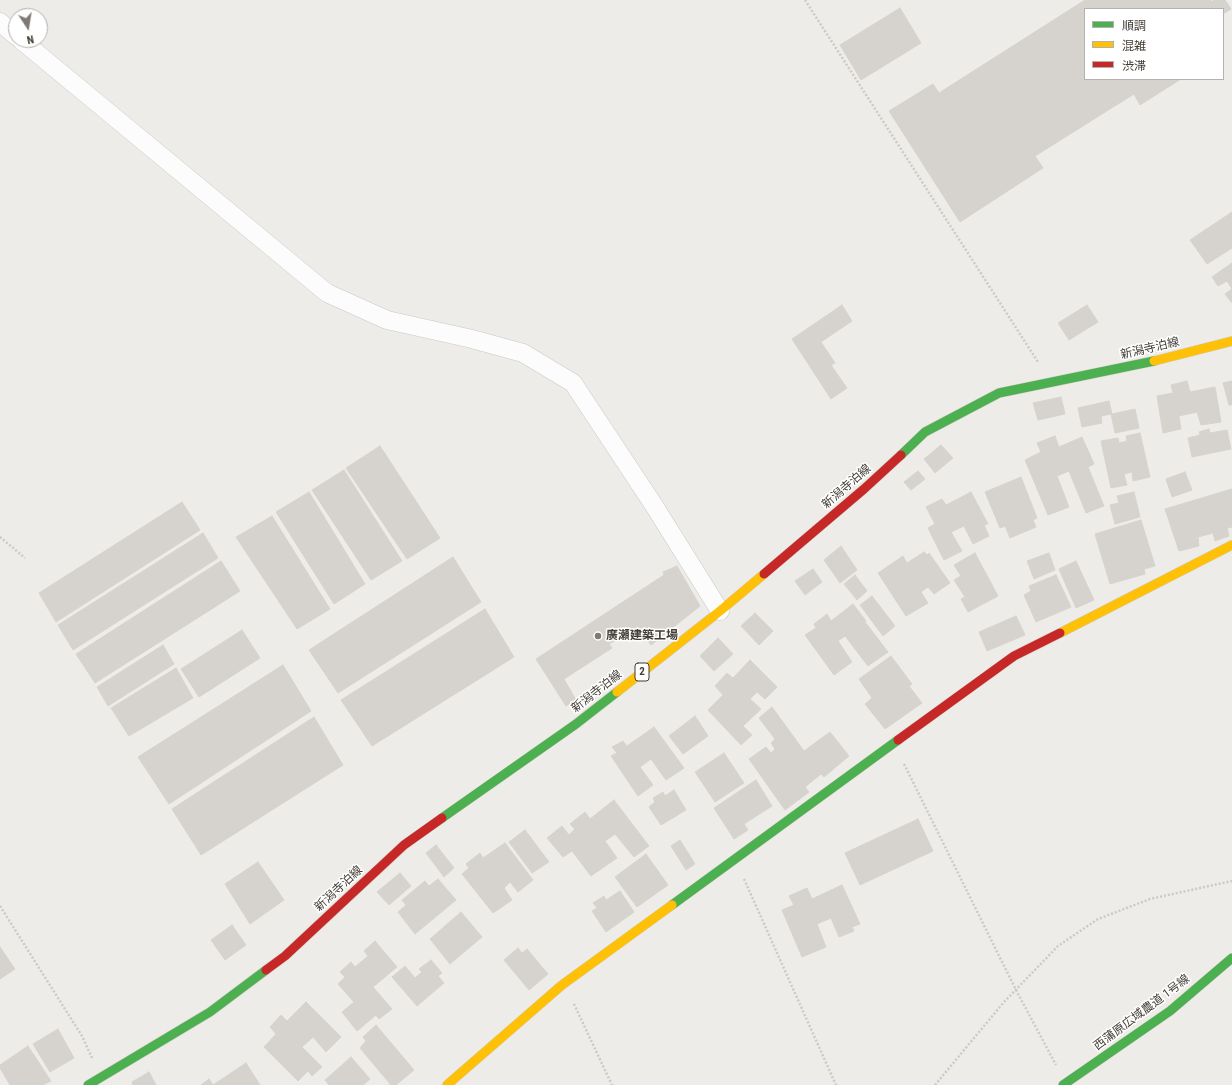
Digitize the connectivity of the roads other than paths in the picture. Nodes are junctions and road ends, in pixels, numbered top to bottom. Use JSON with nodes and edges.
{"nodes":[{"id":1,"x":0,"y":22,"type":"edge"},
{"id":2,"x":8,"y":29,"type":"edge"},
{"id":3,"x":31,"y":48,"type":"edge"},
{"id":4,"x":1232,"y":341,"type":"edge"},
{"id":5,"x":1232,"y":545,"type":"edge"},
{"id":6,"x":720,"y":611,"type":"junction"},
{"id":7,"x":1232,"y":958,"type":"edge"},
{"id":8,"x":88,"y":1085,"type":"edge"},
{"id":9,"x":448,"y":1085,"type":"edge"},
{"id":10,"x":1063,"y":1085,"type":"edge"}],
"edges":[{"from":1,"to":2,"type":"street"},
{"from":3,"to":6,"type":"street"},
{"from":4,"to":6,"type":"main road","name":"新潟寺泊線","number":"2"},
{"from":5,"to":9,"type":"main road"},
{"from":6,"to":8,"type":"main road","name":"新潟寺泊線","number":"2"},
{"from":7,"to":10,"type":"main road","name":"西蒲原広域農道 1号線"}]}
